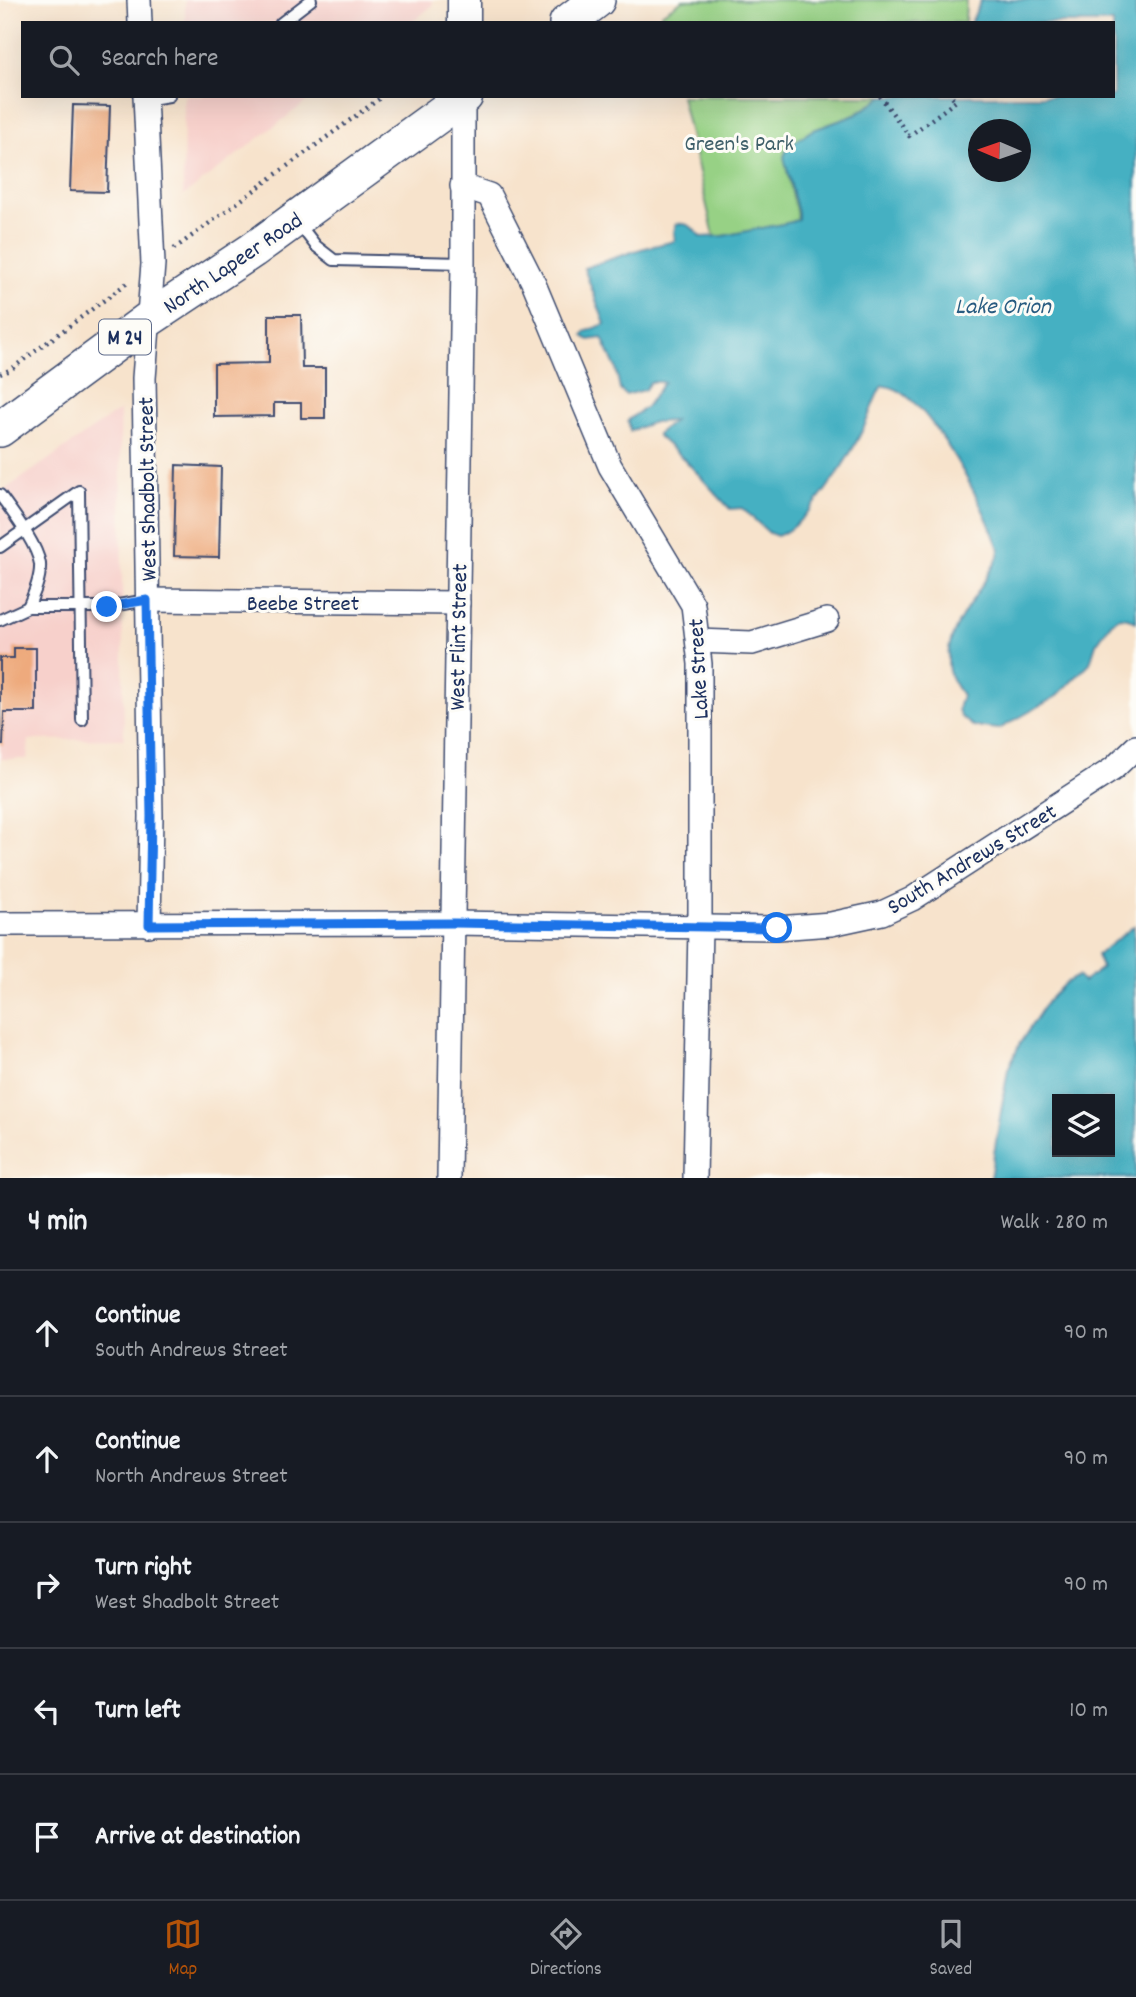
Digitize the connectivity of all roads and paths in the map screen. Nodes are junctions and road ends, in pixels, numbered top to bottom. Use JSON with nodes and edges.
{"nodes":[{"id":1,"x":139,"y":0,"type":"edge"},
{"id":2,"x":311,"y":0,"type":"edge"},
{"id":3,"x":464,"y":0,"type":"edge"},
{"id":4,"x":597,"y":0,"type":"edge"},
{"id":5,"x":140,"y":21,"type":"edge"},
{"id":6,"x":284,"y":21,"type":"edge"},
{"id":7,"x":464,"y":21,"type":"edge"},
{"id":8,"x":570,"y":21,"type":"edge"},
{"id":9,"x":145,"y":98,"type":"edge"},
{"id":10,"x":380,"y":98,"type":"edge"},
{"id":11,"x":462,"y":98,"type":"edge"},
{"id":12,"x":463,"y":98,"type":"edge"},
{"id":13,"x":881,"y":98,"type":"edge"},
{"id":14,"x":954,"y":98,"type":"edge"},
{"id":15,"x":462,"y":186,"type":"junction"},
{"id":16,"x":296,"y":219,"type":"junction"},
{"id":17,"x":463,"y":263,"type":"junction"},
{"id":18,"x":153,"y":264,"type":"junction"},
{"id":19,"x":149,"y":319,"type":"junction"},
{"id":20,"x":0,"y":374,"type":"edge"},
{"id":21,"x":0,"y":429,"type":"edge"},
{"id":22,"x":0,"y":495,"type":"edge"},
{"id":23,"x":25,"y":530,"type":"junction"},
{"id":24,"x":0,"y":547,"type":"edge"},
{"id":25,"x":147,"y":600,"type":"junction"},
{"id":26,"x":458,"y":603,"type":"junction"},
{"id":27,"x":28,"y":607,"type":"junction"},
{"id":28,"x":80,"y":607,"type":"junction"},
{"id":29,"x":0,"y":620,"type":"edge"},
{"id":30,"x":827,"y":620,"type":"dead end"},
{"id":31,"x":698,"y":641,"type":"junction"},
{"id":32,"x":82,"y":720,"type":"dead end"},
{"id":33,"x":1136,"y":747,"type":"edge"},
{"id":34,"x":453,"y":923,"type":"junction"},
{"id":35,"x":0,"y":924,"type":"edge"},
{"id":36,"x":149,"y":925,"type":"junction"},
{"id":37,"x":700,"y":928,"type":"junction"},
{"id":38,"x":449,"y":1178,"type":"edge"},
{"id":39,"x":695,"y":1178,"type":"edge"}],
"edges":[{"from":1,"to":5,"type":"street"},
{"from":2,"to":6,"type":"lane"},
{"from":3,"to":7,"type":"main road"},
{"from":4,"to":8,"type":"main road"},
{"from":9,"to":18,"type":"street","name":"West Shadbolt Street"},
{"from":10,"to":18,"type":"path"},
{"from":11,"to":16,"type":"main road","name":"North Lapeer Road","number":"M 24"},
{"from":12,"to":15,"type":"street","name":"West Flint Street"},
{"from":13,"to":14,"type":"path"},
{"from":15,"to":17,"type":"street","name":"West Flint Street"},
{"from":15,"to":31,"type":"street","name":"Lake Street"},
{"from":16,"to":17,"type":"lane"},
{"from":16,"to":19,"type":"main road","name":"North Lapeer Road","number":"M 24"},
{"from":17,"to":26,"type":"street","name":"West Flint Street"},
{"from":18,"to":19,"type":"street","name":"West Shadbolt Street"},
{"from":18,"to":20,"type":"path"},
{"from":19,"to":21,"type":"main road","name":"North Lapeer Road","number":"M 24"},
{"from":19,"to":25,"type":"street","name":"West Shadbolt Street"},
{"from":22,"to":23,"type":"lane"},
{"from":23,"to":24,"type":"lane"},
{"from":23,"to":27,"type":"lane"},
{"from":23,"to":28,"type":"lane"},
{"from":25,"to":26,"type":"street","name":"Beebe Street"},
{"from":25,"to":28,"type":"lane"},
{"from":25,"to":36,"type":"street","name":"West Shadbolt Street"},
{"from":26,"to":34,"type":"street","name":"West Flint Street"},
{"from":27,"to":28,"type":"lane"},
{"from":27,"to":29,"type":"lane"},
{"from":28,"to":32,"type":"lane"},
{"from":30,"to":31,"type":"street"},
{"from":31,"to":37,"type":"street","name":"Lake Street"},
{"from":33,"to":37,"type":"street","name":"South Andrews Street"},
{"from":34,"to":36,"type":"street","name":"South Andrews Street"},
{"from":34,"to":37,"type":"street","name":"South Andrews Street"},
{"from":34,"to":38,"type":"street","name":"West Flint Street"},
{"from":35,"to":36,"type":"street","name":"South Andrews Street"},
{"from":37,"to":39,"type":"street","name":"Lake Street"}]}
